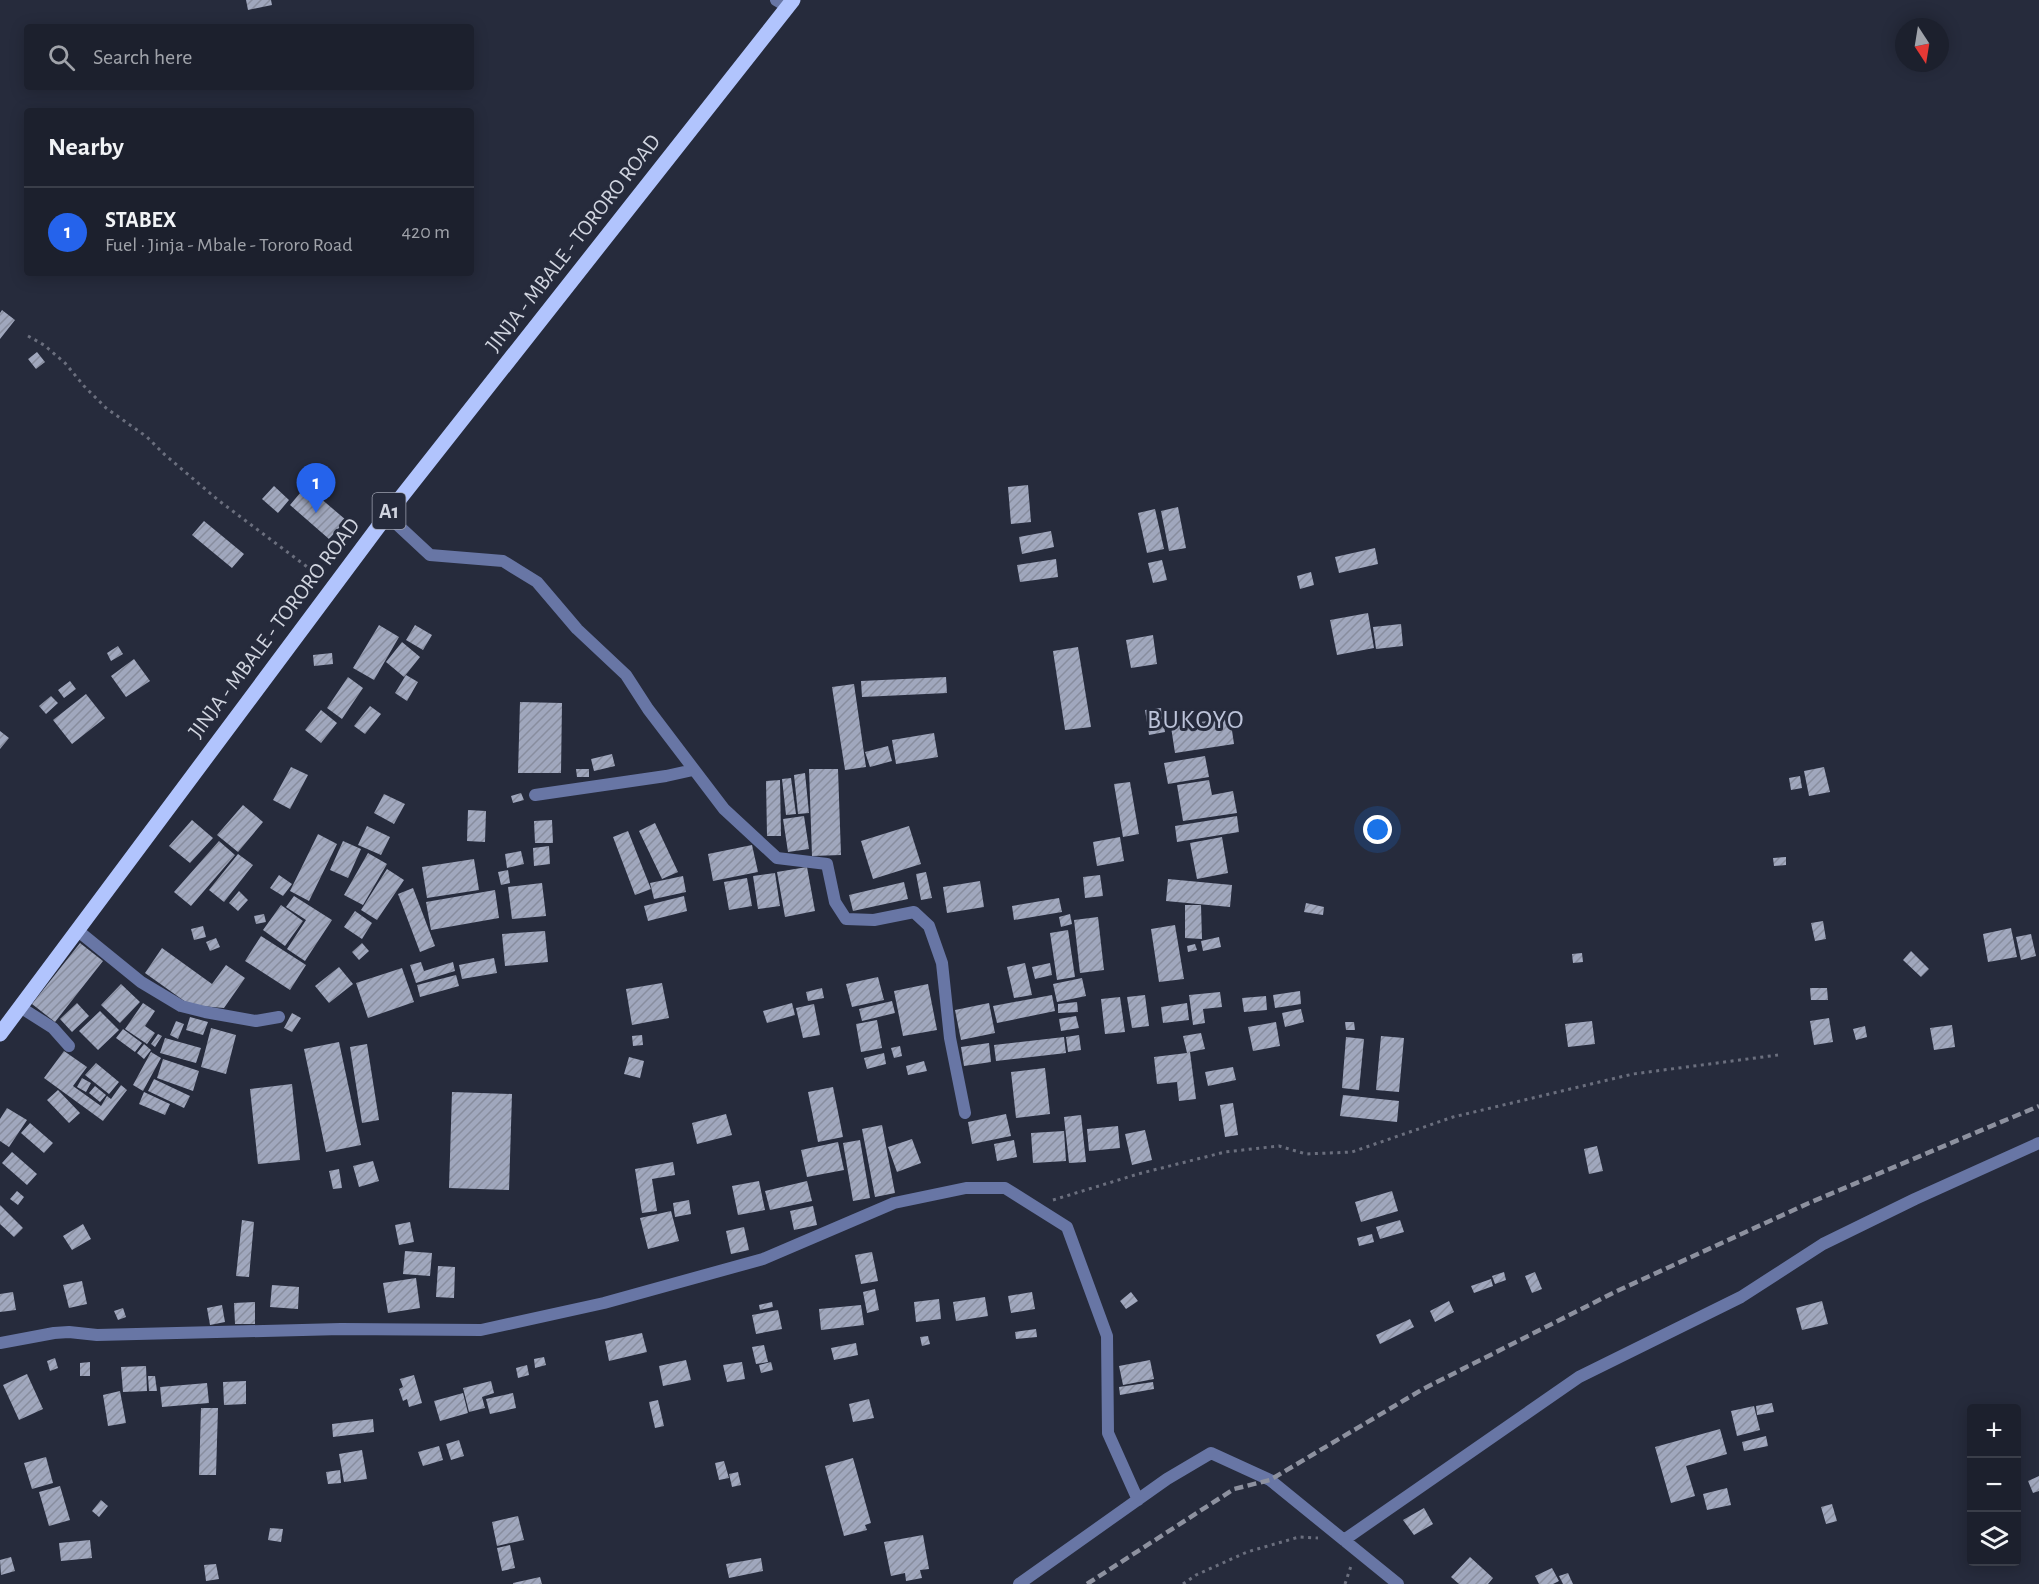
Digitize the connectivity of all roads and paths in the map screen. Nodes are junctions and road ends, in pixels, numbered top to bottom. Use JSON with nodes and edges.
{"nodes":[{"id":1,"x":786,"y":2,"type":"edge"},
{"id":2,"x":28,"y":336,"type":"dead end"},
{"id":3,"x":387,"y":515,"type":"junction"},
{"id":4,"x":333,"y":587,"type":"junction"},
{"id":5,"x":693,"y":770,"type":"junction"},
{"id":6,"x":535,"y":795,"type":"dead end"},
{"id":7,"x":77,"y":930,"type":"junction"},
{"id":8,"x":20,"y":1007,"type":"junction"},
{"id":9,"x":279,"y":1017,"type":"dead end"},
{"id":10,"x":0,"y":1034,"type":"edge"},
{"id":11,"x":69,"y":1046,"type":"dead end"},
{"id":12,"x":1778,"y":1055,"type":"dead end"},
{"id":13,"x":965,"y":1113,"type":"dead end"},
{"id":14,"x":2039,"y":1143,"type":"edge"},
{"id":15,"x":1034,"y":1206,"type":"junction"},
{"id":16,"x":0,"y":1343,"type":"edge"},
{"id":17,"x":1138,"y":1500,"type":"junction"},
{"id":18,"x":1344,"y":1540,"type":"junction"},
{"id":19,"x":1356,"y":1550,"type":"junction"},
{"id":20,"x":1019,"y":1584,"type":"edge"},
{"id":21,"x":1183,"y":1584,"type":"edge"},
{"id":22,"x":1344,"y":1584,"type":"edge"},
{"id":23,"x":1398,"y":1584,"type":"edge"}],
"edges":[{"from":1,"to":3,"type":"main road","name":"JINJA - MBALE - TORORO ROAD","number":"A1"},
{"from":2,"to":4,"type":"path"},
{"from":3,"to":4,"type":"main road","name":"JINJA - MBALE - TORORO ROAD","number":"A1"},
{"from":3,"to":5,"type":"street"},
{"from":4,"to":7,"type":"main road","name":"JINJA - MBALE - TORORO ROAD","number":"A1"},
{"from":5,"to":6,"type":"street"},
{"from":5,"to":13,"type":"street"},
{"from":7,"to":8,"type":"main road","name":"JINJA - MBALE - TORORO ROAD","number":"A1"},
{"from":7,"to":9,"type":"street"},
{"from":8,"to":10,"type":"main road","name":"JINJA - MBALE - TORORO ROAD","number":"A1"},
{"from":8,"to":11,"type":"street"},
{"from":12,"to":15,"type":"path"},
{"from":14,"to":18,"type":"street"},
{"from":15,"to":16,"type":"street"},
{"from":15,"to":17,"type":"street"},
{"from":17,"to":18,"type":"street"},
{"from":17,"to":20,"type":"street"},
{"from":18,"to":19,"type":"street"},
{"from":18,"to":21,"type":"path"},
{"from":19,"to":22,"type":"path"},
{"from":19,"to":23,"type":"street"}]}
